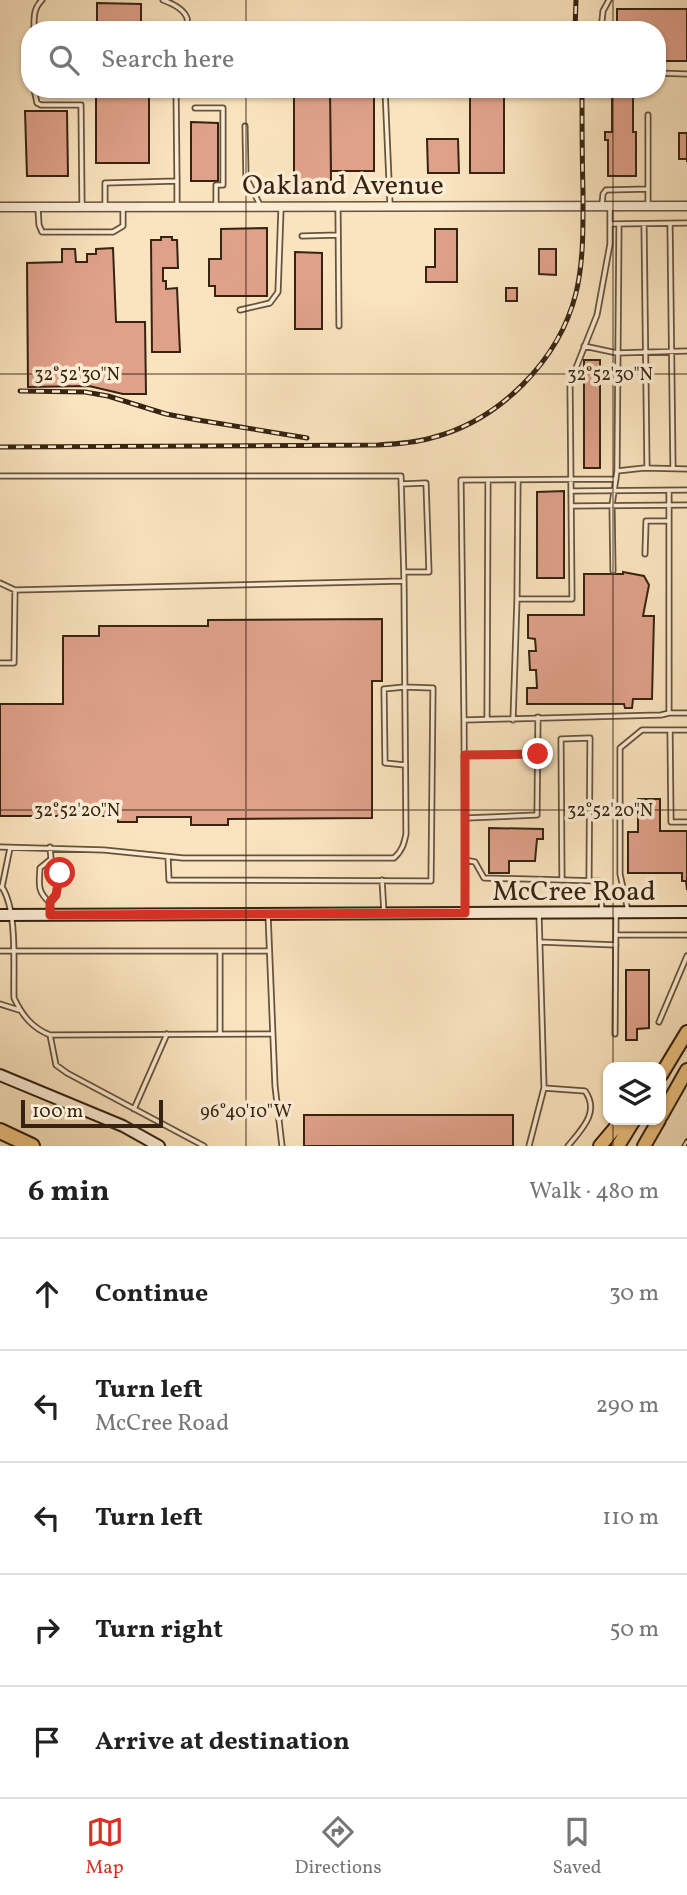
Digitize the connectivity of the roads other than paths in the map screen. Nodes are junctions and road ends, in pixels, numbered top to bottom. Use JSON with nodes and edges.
{"nodes":[{"id":1,"x":42,"y":0,"type":"edge"},
{"id":2,"x":163,"y":0,"type":"edge"},
{"id":3,"x":608,"y":0,"type":"edge"},
{"id":4,"x":34,"y":21,"type":"edge"},
{"id":5,"x":187,"y":21,"type":"edge"},
{"id":6,"x":602,"y":21,"type":"edge"},
{"id":7,"x":666,"y":73,"type":"edge"},
{"id":8,"x":687,"y":74,"type":"edge"},
{"id":9,"x":36,"y":98,"type":"edge"},
{"id":10,"x":176,"y":98,"type":"edge"},
{"id":11,"x":385,"y":98,"type":"edge"},
{"id":12,"x":195,"y":108,"type":"dead end"},
{"id":13,"x":648,"y":115,"type":"dead end"},
{"id":14,"x":245,"y":126,"type":"dead end"},
{"id":15,"x":177,"y":181,"type":"junction"},
{"id":16,"x":648,"y":189,"type":"junction"},
{"id":17,"x":216,"y":206,"type":"junction"},
{"id":18,"x":261,"y":206,"type":"junction"},
{"id":19,"x":282,"y":206,"type":"junction"},
{"id":20,"x":338,"y":206,"type":"junction"},
{"id":21,"x":390,"y":206,"type":"junction"},
{"id":22,"x":606,"y":206,"type":"junction"},
{"id":23,"x":648,"y":206,"type":"junction"},
{"id":24,"x":687,"y":206,"type":"edge"},
{"id":25,"x":0,"y":207,"type":"edge"},
{"id":26,"x":38,"y":207,"type":"junction"},
{"id":27,"x":82,"y":207,"type":"junction"},
{"id":28,"x":104,"y":207,"type":"junction"},
{"id":29,"x":123,"y":207,"type":"junction"},
{"id":30,"x":177,"y":207,"type":"junction"},
{"id":31,"x":643,"y":223,"type":"junction"},
{"id":32,"x":670,"y":223,"type":"junction"},
{"id":33,"x":687,"y":223,"type":"edge"},
{"id":34,"x":610,"y":224,"type":"junction"},
{"id":35,"x":619,"y":224,"type":"junction"},
{"id":36,"x":338,"y":235,"type":"junction"},
{"id":37,"x":302,"y":236,"type":"dead end"},
{"id":38,"x":240,"y":310,"type":"dead end"},
{"id":39,"x":339,"y":326,"type":"dead end"},
{"id":40,"x":584,"y":345,"type":"junction"},
{"id":41,"x":687,"y":351,"type":"edge"},
{"id":42,"x":645,"y":352,"type":"junction"},
{"id":43,"x":672,"y":352,"type":"junction"},
{"id":44,"x":617,"y":353,"type":"junction"},
{"id":45,"x":647,"y":468,"type":"junction"},
{"id":46,"x":673,"y":468,"type":"junction"},
{"id":47,"x":687,"y":469,"type":"edge"},
{"id":48,"x":617,"y":471,"type":"junction"},
{"id":49,"x":0,"y":476,"type":"edge"},
{"id":50,"x":572,"y":479,"type":"junction"},
{"id":51,"x":616,"y":479,"type":"junction"},
{"id":52,"x":488,"y":480,"type":"junction"},
{"id":53,"x":518,"y":480,"type":"junction"},
{"id":54,"x":401,"y":484,"type":"junction"},
{"id":55,"x":572,"y":491,"type":"junction"},
{"id":56,"x":614,"y":491,"type":"junction"},
{"id":57,"x":669,"y":491,"type":"junction"},
{"id":58,"x":687,"y":491,"type":"edge"},
{"id":59,"x":612,"y":505,"type":"junction"},
{"id":60,"x":669,"y":505,"type":"junction"},
{"id":61,"x":687,"y":505,"type":"edge"},
{"id":62,"x":572,"y":506,"type":"junction"},
{"id":63,"x":669,"y":521,"type":"junction"},
{"id":64,"x":646,"y":554,"type":"dead end"},
{"id":65,"x":613,"y":571,"type":"dead end"},
{"id":66,"x":404,"y":572,"type":"junction"},
{"id":67,"x":404,"y":581,"type":"junction"},
{"id":68,"x":0,"y":583,"type":"edge"},
{"id":69,"x":15,"y":590,"type":"junction"},
{"id":70,"x":517,"y":599,"type":"junction"},
{"id":71,"x":0,"y":663,"type":"edge"},
{"id":72,"x":404,"y":687,"type":"junction"},
{"id":73,"x":669,"y":713,"type":"junction"},
{"id":74,"x":687,"y":713,"type":"edge"},
{"id":75,"x":538,"y":717,"type":"junction"},
{"id":76,"x":464,"y":720,"type":"junction"},
{"id":77,"x":487,"y":720,"type":"junction"},
{"id":78,"x":513,"y":720,"type":"junction"},
{"id":79,"x":670,"y":730,"type":"junction"},
{"id":80,"x":687,"y":730,"type":"edge"},
{"id":81,"x":538,"y":754,"type":"junction"},
{"id":82,"x":465,"y":755,"type":"junction"},
{"id":83,"x":405,"y":765,"type":"junction"},
{"id":84,"x":465,"y":818,"type":"junction"},
{"id":85,"x":687,"y":822,"type":"edge"},
{"id":86,"x":0,"y":847,"type":"edge"},
{"id":87,"x":10,"y":847,"type":"junction"},
{"id":88,"x":50,"y":847,"type":"junction"},
{"id":89,"x":168,"y":857,"type":"junction"},
{"id":90,"x":51,"y":859,"type":"junction"},
{"id":91,"x":465,"y":860,"type":"junction"},
{"id":92,"x":382,"y":880,"type":"junction"},
{"id":93,"x":562,"y":880,"type":"junction"},
{"id":94,"x":589,"y":880,"type":"junction"},
{"id":95,"x":1,"y":887,"type":"edge"},
{"id":96,"x":50,"y":902,"type":"junction"},
{"id":97,"x":687,"y":912,"type":"edge"},
{"id":98,"x":465,"y":913,"type":"junction"},
{"id":99,"x":539,"y":913,"type":"junction"},
{"id":100,"x":602,"y":913,"type":"junction"},
{"id":101,"x":616,"y":913,"type":"junction"},
{"id":102,"x":629,"y":913,"type":"junction"},
{"id":103,"x":268,"y":914,"type":"junction"},
{"id":104,"x":384,"y":914,"type":"junction"},
{"id":105,"x":6,"y":915,"type":"edge"},
{"id":106,"x":50,"y":915,"type":"junction"},
{"id":107,"x":616,"y":935,"type":"junction"},
{"id":108,"x":687,"y":935,"type":"edge"},
{"id":109,"x":540,"y":942,"type":"junction"},
{"id":110,"x":616,"y":945,"type":"junction"},
{"id":111,"x":0,"y":951,"type":"edge"},
{"id":112,"x":220,"y":951,"type":"junction"},
{"id":113,"x":269,"y":951,"type":"junction"},
{"id":114,"x":13,"y":952,"type":"junction"},
{"id":115,"x":687,"y":956,"type":"edge"},
{"id":116,"x":0,"y":1004,"type":"edge"},
{"id":117,"x":19,"y":1010,"type":"junction"},
{"id":118,"x":659,"y":1021,"type":"dead end"},
{"id":119,"x":687,"y":1032,"type":"edge"},
{"id":120,"x":167,"y":1034,"type":"junction"},
{"id":121,"x":220,"y":1034,"type":"junction"},
{"id":122,"x":273,"y":1034,"type":"junction"},
{"id":123,"x":615,"y":1034,"type":"dead end"},
{"id":124,"x":50,"y":1035,"type":"junction"},
{"id":125,"x":666,"y":1065,"type":"edge"},
{"id":126,"x":687,"y":1070,"type":"edge"},
{"id":127,"x":0,"y":1075,"type":"edge"},
{"id":128,"x":544,"y":1088,"type":"junction"},
{"id":129,"x":666,"y":1107,"type":"edge"},
{"id":130,"x":134,"y":1109,"type":"junction"},
{"id":131,"x":618,"y":1125,"type":"edge"},
{"id":132,"x":631,"y":1125,"type":"edge"},
{"id":133,"x":656,"y":1125,"type":"edge"},
{"id":134,"x":0,"y":1131,"type":"edge"},
{"id":135,"x":32,"y":1146,"type":"edge"},
{"id":136,"x":159,"y":1146,"type":"edge"},
{"id":137,"x":204,"y":1146,"type":"edge"},
{"id":138,"x":282,"y":1146,"type":"edge"},
{"id":139,"x":528,"y":1146,"type":"edge"},
{"id":140,"x":568,"y":1146,"type":"edge"},
{"id":141,"x":600,"y":1146,"type":"edge"},
{"id":142,"x":618,"y":1146,"type":"edge"},
{"id":143,"x":643,"y":1146,"type":"edge"}],
"edges":[{"from":1,"to":4,"type":"lane"},
{"from":2,"to":5,"type":"lane"},
{"from":3,"to":6,"type":"lane"},
{"from":7,"to":8,"type":"lane"},
{"from":9,"to":27,"type":"lane"},
{"from":10,"to":15,"type":"lane"},
{"from":11,"to":21,"type":"lane"},
{"from":12,"to":17,"type":"lane"},
{"from":13,"to":16,"type":"lane"},
{"from":14,"to":18,"type":"lane"},
{"from":15,"to":28,"type":"lane"},
{"from":15,"to":30,"type":"lane"},
{"from":16,"to":22,"type":"lane"},
{"from":16,"to":23,"type":"lane"},
{"from":17,"to":18,"type":"street","name":"Oakland Avenue"},
{"from":17,"to":30,"type":"street","name":"Oakland Avenue"},
{"from":18,"to":19,"type":"street","name":"Oakland Avenue"},
{"from":19,"to":20,"type":"street","name":"Oakland Avenue"},
{"from":19,"to":38,"type":"lane"},
{"from":20,"to":21,"type":"street","name":"Oakland Avenue"},
{"from":20,"to":36,"type":"lane"},
{"from":21,"to":22,"type":"street","name":"Oakland Avenue"},
{"from":22,"to":23,"type":"street","name":"Oakland Avenue"},
{"from":22,"to":34,"type":"lane"},
{"from":23,"to":24,"type":"street","name":"Oakland Avenue"},
{"from":25,"to":26,"type":"street","name":"Oakland Avenue"},
{"from":26,"to":27,"type":"street","name":"Oakland Avenue"},
{"from":26,"to":29,"type":"lane"},
{"from":27,"to":28,"type":"street","name":"Oakland Avenue"},
{"from":28,"to":29,"type":"street","name":"Oakland Avenue"},
{"from":29,"to":30,"type":"street","name":"Oakland Avenue"},
{"from":31,"to":32,"type":"lane"},
{"from":31,"to":35,"type":"lane"},
{"from":31,"to":42,"type":"lane"},
{"from":32,"to":33,"type":"lane"},
{"from":32,"to":43,"type":"lane"},
{"from":34,"to":35,"type":"lane"},
{"from":34,"to":40,"type":"lane"},
{"from":35,"to":44,"type":"lane"},
{"from":36,"to":37,"type":"lane"},
{"from":36,"to":39,"type":"lane"},
{"from":40,"to":44,"type":"lane"},
{"from":40,"to":50,"type":"lane"},
{"from":41,"to":43,"type":"lane"},
{"from":42,"to":43,"type":"lane"},
{"from":42,"to":44,"type":"lane"},
{"from":42,"to":45,"type":"lane"},
{"from":43,"to":46,"type":"lane"},
{"from":44,"to":48,"type":"lane"},
{"from":45,"to":46,"type":"lane"},
{"from":45,"to":48,"type":"lane"},
{"from":46,"to":47,"type":"lane"},
{"from":48,"to":51,"type":"lane"},
{"from":49,"to":54,"type":"lane"},
{"from":50,"to":51,"type":"lane"},
{"from":50,"to":53,"type":"lane"},
{"from":50,"to":55,"type":"lane"},
{"from":51,"to":56,"type":"lane"},
{"from":52,"to":53,"type":"lane"},
{"from":52,"to":76,"type":"lane"},
{"from":52,"to":77,"type":"lane"},
{"from":53,"to":70,"type":"lane"},
{"from":54,"to":66,"type":"lane"},
{"from":54,"to":66,"type":"lane"},
{"from":55,"to":56,"type":"lane"},
{"from":55,"to":62,"type":"lane"},
{"from":56,"to":57,"type":"lane"},
{"from":56,"to":59,"type":"lane"},
{"from":57,"to":58,"type":"lane"},
{"from":57,"to":60,"type":"lane"},
{"from":59,"to":60,"type":"lane"},
{"from":59,"to":62,"type":"lane"},
{"from":59,"to":65,"type":"lane"},
{"from":60,"to":61,"type":"lane"},
{"from":60,"to":63,"type":"lane"},
{"from":62,"to":70,"type":"lane"},
{"from":63,"to":64,"type":"lane"},
{"from":63,"to":73,"type":"lane"},
{"from":66,"to":67,"type":"lane"},
{"from":67,"to":69,"type":"lane"},
{"from":67,"to":72,"type":"lane"},
{"from":68,"to":69,"type":"lane"},
{"from":69,"to":71,"type":"lane"},
{"from":70,"to":78,"type":"lane"},
{"from":72,"to":83,"type":"lane"},
{"from":72,"to":83,"type":"lane"},
{"from":72,"to":92,"type":"lane"},
{"from":73,"to":74,"type":"lane"},
{"from":73,"to":75,"type":"lane"},
{"from":75,"to":78,"type":"lane"},
{"from":75,"to":81,"type":"lane"},
{"from":76,"to":77,"type":"lane"},
{"from":76,"to":82,"type":"lane"},
{"from":77,"to":78,"type":"lane"},
{"from":79,"to":80,"type":"lane"},
{"from":79,"to":85,"type":"lane"},
{"from":79,"to":102,"type":"lane"},
{"from":81,"to":82,"type":"lane"},
{"from":81,"to":84,"type":"lane"},
{"from":82,"to":84,"type":"lane"},
{"from":83,"to":89,"type":"lane"},
{"from":84,"to":91,"type":"lane"},
{"from":86,"to":87,"type":"lane"},
{"from":87,"to":88,"type":"lane"},
{"from":87,"to":95,"type":"lane"},
{"from":88,"to":89,"type":"lane"},
{"from":88,"to":90,"type":"lane"},
{"from":89,"to":92,"type":"lane"},
{"from":90,"to":96,"type":"lane"},
{"from":90,"to":96,"type":"lane"},
{"from":91,"to":93,"type":"lane"},
{"from":91,"to":98,"type":"lane"},
{"from":92,"to":104,"type":"lane"},
{"from":93,"to":94,"type":"lane"},
{"from":93,"to":94,"type":"lane"},
{"from":94,"to":100,"type":"lane"},
{"from":95,"to":105,"type":"lane"},
{"from":96,"to":106,"type":"lane"},
{"from":97,"to":102,"type":"main road","name":"McCree Road"},
{"from":98,"to":99,"type":"main road","name":"McCree Road"},
{"from":98,"to":104,"type":"main road","name":"McCree Road"},
{"from":99,"to":100,"type":"main road","name":"McCree Road"},
{"from":99,"to":109,"type":"lane"},
{"from":100,"to":101,"type":"main road","name":"McCree Road"},
{"from":101,"to":102,"type":"main road","name":"McCree Road"},
{"from":101,"to":107,"type":"lane"},
{"from":103,"to":104,"type":"main road","name":"McCree Road"},
{"from":103,"to":106,"type":"main road","name":"McCree Road"},
{"from":103,"to":113,"type":"lane"},
{"from":105,"to":106,"type":"main road","name":"McCree Road"},
{"from":105,"to":114,"type":"lane"},
{"from":107,"to":108,"type":"lane"},
{"from":107,"to":110,"type":"lane"},
{"from":109,"to":110,"type":"lane"},
{"from":109,"to":128,"type":"lane"},
{"from":110,"to":123,"type":"lane"},
{"from":111,"to":114,"type":"lane"},
{"from":112,"to":113,"type":"lane"},
{"from":112,"to":114,"type":"lane"},
{"from":112,"to":121,"type":"lane"},
{"from":113,"to":122,"type":"lane"},
{"from":114,"to":117,"type":"lane"},
{"from":115,"to":118,"type":"lane"},
{"from":116,"to":117,"type":"lane"},
{"from":117,"to":124,"type":"lane"},
{"from":119,"to":125,"type":"main road"},
{"from":120,"to":121,"type":"lane"},
{"from":120,"to":124,"type":"lane"},
{"from":120,"to":130,"type":"lane"},
{"from":121,"to":122,"type":"lane"},
{"from":122,"to":138,"type":"lane"},
{"from":124,"to":130,"type":"lane"},
{"from":126,"to":129,"type":"main road"},
{"from":127,"to":136,"type":"main road"},
{"from":128,"to":139,"type":"lane"},
{"from":128,"to":140,"type":"lane"},
{"from":130,"to":137,"type":"lane"},
{"from":131,"to":141,"type":"main road"},
{"from":132,"to":142,"type":"main road"},
{"from":133,"to":143,"type":"main road"},
{"from":134,"to":135,"type":"highway"}]}
